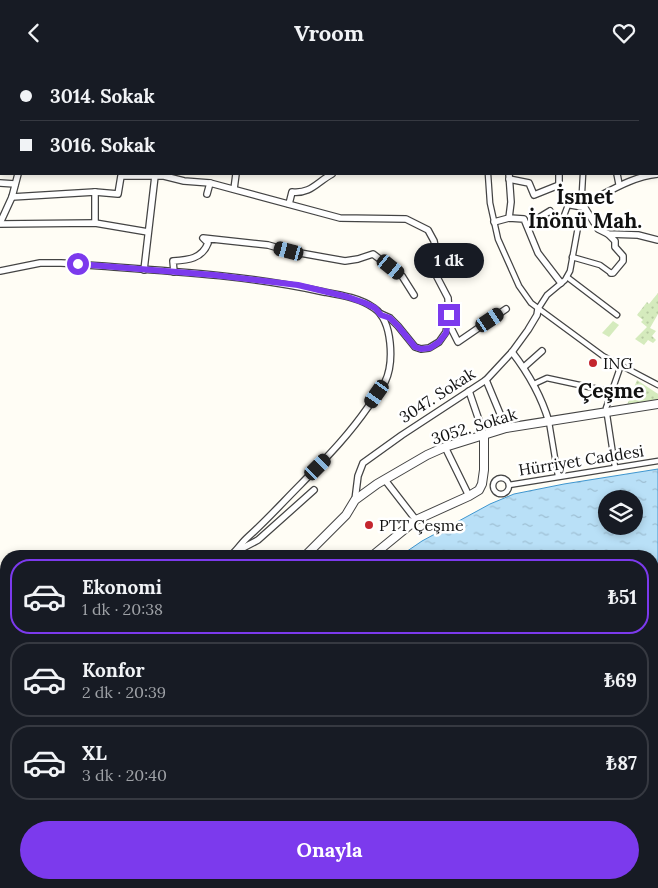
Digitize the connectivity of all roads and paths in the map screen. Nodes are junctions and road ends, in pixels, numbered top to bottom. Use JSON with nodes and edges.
{"nodes":[{"id":1,"x":18,"y":175,"type":"edge"},
{"id":2,"x":132,"y":175,"type":"edge"},
{"id":3,"x":236,"y":175,"type":"edge"},
{"id":4,"x":488,"y":175,"type":"edge"},
{"id":5,"x":559,"y":175,"type":"edge"},
{"id":6,"x":583,"y":175,"type":"edge"},
{"id":7,"x":617,"y":175,"type":"edge"},
{"id":8,"x":647,"y":175,"type":"edge"},
{"id":9,"x":155,"y":176,"type":"junction"},
{"id":10,"x":324,"y":176,"type":"edge"},
{"id":11,"x":509,"y":176,"type":"edge"},
{"id":12,"x":0,"y":183,"type":"edge"},
{"id":13,"x":210,"y":183,"type":"junction"},
{"id":14,"x":16,"y":184,"type":"junction"},
{"id":15,"x":620,"y":184,"type":"junction"},
{"id":16,"x":234,"y":189,"type":"junction"},
{"id":17,"x":95,"y":191,"type":"junction"},
{"id":18,"x":207,"y":194,"type":"dead end"},
{"id":19,"x":12,"y":197,"type":"junction"},
{"id":20,"x":289,"y":205,"type":"junction"},
{"id":21,"x":584,"y":206,"type":"junction"},
{"id":22,"x":550,"y":211,"type":"joint"},
{"id":23,"x":509,"y":218,"type":"junction"},
{"id":24,"x":494,"y":222,"type":"junction"},
{"id":25,"x":95,"y":223,"type":"junction"},
{"id":26,"x":0,"y":224,"type":"edge"},
{"id":27,"x":527,"y":225,"type":"junction"},
{"id":28,"x":148,"y":232,"type":"junction"},
{"id":29,"x":608,"y":234,"type":"junction"},
{"id":30,"x":658,"y":240,"type":"edge"},
{"id":31,"x":572,"y":257,"type":"junction"},
{"id":32,"x":144,"y":270,"type":"junction"},
{"id":33,"x":0,"y":271,"type":"edge"},
{"id":34,"x":174,"y":272,"type":"junction"},
{"id":35,"x":610,"y":273,"type":"joint"},
{"id":36,"x":567,"y":277,"type":"junction"},
{"id":37,"x":561,"y":283,"type":"junction"},
{"id":38,"x":414,"y":295,"type":"dead end"},
{"id":39,"x":506,"y":309,"type":"dead end"},
{"id":40,"x":538,"y":309,"type":"junction"},
{"id":41,"x":381,"y":315,"type":"junction"},
{"id":42,"x":617,"y":315,"type":"dead end"},
{"id":43,"x":447,"y":321,"type":"junction"},
{"id":44,"x":542,"y":351,"type":"dead end"},
{"id":45,"x":512,"y":352,"type":"junction"},
{"id":46,"x":621,"y":365,"type":"junction"},
{"id":47,"x":524,"y":367,"type":"junction"},
{"id":48,"x":486,"y":380,"type":"junction"},
{"id":49,"x":534,"y":385,"type":"junction"},
{"id":50,"x":658,"y":385,"type":"edge"},
{"id":51,"x":469,"y":391,"type":"junction"},
{"id":52,"x":612,"y":392,"type":"junction"},
{"id":53,"x":658,"y":404,"type":"edge"},
{"id":54,"x":606,"y":411,"type":"junction"},
{"id":55,"x":549,"y":422,"type":"junction"},
{"id":56,"x":506,"y":428,"type":"junction"},
{"id":57,"x":484,"y":435,"type":"junction"},
{"id":58,"x":445,"y":447,"type":"junction"},
{"id":59,"x":658,"y":461,"type":"edge"},
{"id":60,"x":615,"y":467,"type":"junction"},
{"id":61,"x":558,"y":476,"type":"junction"},
{"id":62,"x":386,"y":480,"type":"junction"},
{"id":63,"x":508,"y":485,"type":"dead end"},
{"id":64,"x":314,"y":490,"type":"dead end"},
{"id":65,"x":469,"y":496,"type":"junction"},
{"id":66,"x":354,"y":500,"type":"junction"},
{"id":67,"x":416,"y":520,"type":"junction"},
{"id":68,"x":239,"y":550,"type":"edge"},
{"id":69,"x":240,"y":550,"type":"edge"},
{"id":70,"x":311,"y":550,"type":"edge"},
{"id":71,"x":379,"y":550,"type":"edge"}],
"edges":[{"from":1,"to":14,"type":"street"},
{"from":2,"to":9,"type":"street"},
{"from":2,"to":17,"type":"street"},
{"from":3,"to":16,"type":"street"},
{"from":4,"to":24,"type":"street"},
{"from":5,"to":11,"type":"street"},
{"from":6,"to":21,"type":"street"},
{"from":7,"to":15,"type":"street"},
{"from":8,"to":15,"type":"street"},
{"from":9,"to":13,"type":"street"},
{"from":9,"to":28,"type":"street"},
{"from":10,"to":20,"type":"street"},
{"from":11,"to":23,"type":"street"},
{"from":12,"to":14,"type":"street"},
{"from":13,"to":16,"type":"street"},
{"from":13,"to":18,"type":"street"},
{"from":14,"to":19,"type":"street"},
{"from":15,"to":21,"type":"street"},
{"from":16,"to":20,"type":"street"},
{"from":17,"to":19,"type":"street"},
{"from":17,"to":25,"type":"street"},
{"from":19,"to":26,"type":"street"},
{"from":20,"to":43,"type":"street"},
{"from":21,"to":22,"type":"street"},
{"from":21,"to":29,"type":"street"},
{"from":21,"to":31,"type":"street"},
{"from":22,"to":27,"type":"street"},
{"from":23,"to":24,"type":"street"},
{"from":23,"to":27,"type":"street"},
{"from":24,"to":40,"type":"street"},
{"from":25,"to":26,"type":"street"},
{"from":25,"to":28,"type":"street"},
{"from":27,"to":37,"type":"street"},
{"from":28,"to":32,"type":"street"},
{"from":29,"to":30,"type":"street"},
{"from":29,"to":35,"type":"street"},
{"from":31,"to":35,"type":"street"},
{"from":31,"to":36,"type":"street"},
{"from":32,"to":33,"type":"street"},
{"from":32,"to":34,"type":"street"},
{"from":34,"to":38,"type":"street"},
{"from":34,"to":41,"type":"street"},
{"from":36,"to":37,"type":"street"},
{"from":36,"to":42,"type":"street"},
{"from":37,"to":40,"type":"street"},
{"from":39,"to":43,"type":"street"},
{"from":40,"to":45,"type":"street","name":"3047. Sokak"},
{"from":40,"to":46,"type":"street"},
{"from":41,"to":43,"type":"street"},
{"from":41,"to":68,"type":"street"},
{"from":44,"to":47,"type":"street"},
{"from":45,"to":47,"type":"street"},
{"from":45,"to":48,"type":"street","name":"3047. Sokak"},
{"from":46,"to":50,"type":"street"},
{"from":46,"to":52,"type":"street"},
{"from":47,"to":49,"type":"street"},
{"from":48,"to":51,"type":"street","name":"3047. Sokak"},
{"from":48,"to":56,"type":"street"},
{"from":49,"to":52,"type":"street"},
{"from":49,"to":55,"type":"street"},
{"from":51,"to":57,"type":"street"},
{"from":51,"to":66,"type":"street","name":"3047. Sokak"},
{"from":52,"to":54,"type":"street"},
{"from":53,"to":54,"type":"street","name":"3052. Sokak"},
{"from":54,"to":55,"type":"street","name":"3052. Sokak"},
{"from":54,"to":60,"type":"street"},
{"from":55,"to":56,"type":"street","name":"3052. Sokak"},
{"from":55,"to":61,"type":"street"},
{"from":56,"to":57,"type":"street","name":"3052. Sokak"},
{"from":57,"to":58,"type":"street","name":"3052. Sokak"},
{"from":57,"to":65,"type":"street"},
{"from":58,"to":62,"type":"street","name":"3052. Sokak"},
{"from":58,"to":65,"type":"street"},
{"from":59,"to":60,"type":"street","name":"Hürriyet Caddesi"},
{"from":60,"to":61,"type":"street","name":"Hürriyet Caddesi"},
{"from":61,"to":63,"type":"street","name":"Hürriyet Caddesi"},
{"from":62,"to":66,"type":"street","name":"3052. Sokak"},
{"from":62,"to":67,"type":"street"},
{"from":64,"to":69,"type":"street"},
{"from":65,"to":67,"type":"street"},
{"from":66,"to":70,"type":"street","name":"3052. Sokak"},
{"from":67,"to":71,"type":"street"}]}
